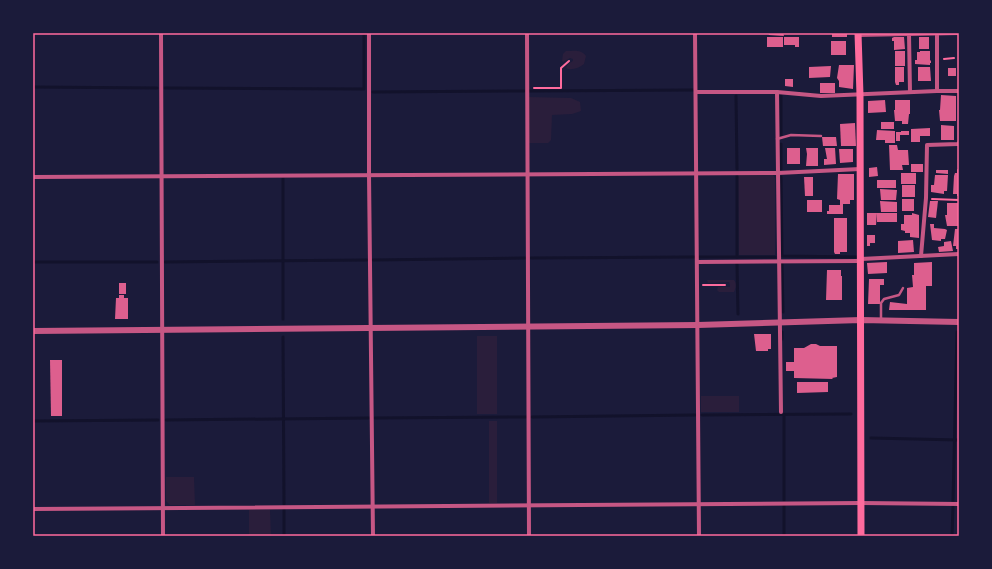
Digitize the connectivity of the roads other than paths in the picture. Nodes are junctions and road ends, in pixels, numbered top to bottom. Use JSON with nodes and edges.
{"nodes":[{"id":1,"x":161,"y":33,"type":"edge"},
{"id":2,"x":369,"y":33,"type":"edge"},
{"id":3,"x":527,"y":33,"type":"edge"},
{"id":4,"x":695,"y":33,"type":"edge"},
{"id":5,"x":937,"y":33,"type":"edge"},
{"id":6,"x":959,"y":33,"type":"edge"},
{"id":7,"x":858,"y":34,"type":"edge"},
{"id":8,"x":909,"y":34,"type":"junction"},
{"id":9,"x":937,"y":91,"type":"junction"},
{"id":10,"x":959,"y":91,"type":"edge"},
{"id":11,"x":696,"y":92,"type":"junction"},
{"id":12,"x":777,"y":92,"type":"junction"},
{"id":13,"x":910,"y":92,"type":"junction"},
{"id":14,"x":860,"y":95,"type":"junction"},
{"id":15,"x":821,"y":136,"type":"dead end"},
{"id":16,"x":777,"y":139,"type":"junction"},
{"id":17,"x":959,"y":143,"type":"edge"},
{"id":18,"x":860,"y":169,"type":"junction"},
{"id":19,"x":696,"y":173,"type":"junction"},
{"id":20,"x":778,"y":173,"type":"junction"},
{"id":21,"x":528,"y":174,"type":"junction"},
{"id":22,"x":369,"y":175,"type":"junction"},
{"id":23,"x":33,"y":177,"type":"edge"},
{"id":24,"x":161,"y":177,"type":"junction"},
{"id":25,"x":959,"y":254,"type":"edge"},
{"id":26,"x":921,"y":256,"type":"junction"},
{"id":27,"x":779,"y":260,"type":"junction"},
{"id":28,"x":860,"y":260,"type":"junction"},
{"id":29,"x":697,"y":262,"type":"junction"},
{"id":30,"x":903,"y":288,"type":"dead end"},
{"id":31,"x":860,"y":320,"type":"junction"},
{"id":32,"x":880,"y":321,"type":"junction"},
{"id":33,"x":959,"y":322,"type":"edge"},
{"id":34,"x":780,"y":323,"type":"junction"},
{"id":35,"x":698,"y":325,"type":"junction"},
{"id":36,"x":529,"y":326,"type":"junction"},
{"id":37,"x":371,"y":327,"type":"junction"},
{"id":38,"x":162,"y":329,"type":"junction"},
{"id":39,"x":33,"y":331,"type":"edge"},
{"id":40,"x":780,"y":412,"type":"dead end"},
{"id":41,"x":861,"y":503,"type":"junction"},
{"id":42,"x":699,"y":504,"type":"junction"},
{"id":43,"x":959,"y":504,"type":"edge"},
{"id":44,"x":529,"y":505,"type":"junction"},
{"id":45,"x":372,"y":506,"type":"junction"},
{"id":46,"x":163,"y":508,"type":"junction"},
{"id":47,"x":33,"y":509,"type":"edge"},
{"id":48,"x":163,"y":536,"type":"edge"},
{"id":49,"x":373,"y":536,"type":"edge"},
{"id":50,"x":530,"y":536,"type":"edge"},
{"id":51,"x":699,"y":536,"type":"edge"},
{"id":52,"x":861,"y":536,"type":"edge"}],
"edges":[{"from":1,"to":24,"type":"street"},
{"from":2,"to":22,"type":"street"},
{"from":3,"to":21,"type":"street"},
{"from":4,"to":11,"type":"street"},
{"from":5,"to":6,"type":"street"},
{"from":5,"to":8,"type":"street"},
{"from":5,"to":9,"type":"street"},
{"from":7,"to":8,"type":"street"},
{"from":7,"to":14,"type":"main road"},
{"from":8,"to":13,"type":"street"},
{"from":9,"to":10,"type":"street"},
{"from":9,"to":13,"type":"street"},
{"from":11,"to":12,"type":"street"},
{"from":11,"to":19,"type":"street"},
{"from":12,"to":14,"type":"street"},
{"from":12,"to":16,"type":"street"},
{"from":13,"to":14,"type":"street"},
{"from":14,"to":18,"type":"main road"},
{"from":15,"to":16,"type":"lane"},
{"from":16,"to":20,"type":"street"},
{"from":17,"to":26,"type":"street"},
{"from":18,"to":20,"type":"street"},
{"from":18,"to":28,"type":"main road"},
{"from":19,"to":20,"type":"street"},
{"from":19,"to":21,"type":"street"},
{"from":19,"to":29,"type":"street"},
{"from":20,"to":27,"type":"street"},
{"from":21,"to":22,"type":"street"},
{"from":21,"to":36,"type":"street"},
{"from":22,"to":24,"type":"street"},
{"from":22,"to":37,"type":"street"},
{"from":23,"to":24,"type":"street"},
{"from":24,"to":38,"type":"street"},
{"from":25,"to":26,"type":"street"},
{"from":26,"to":28,"type":"street"},
{"from":27,"to":28,"type":"street"},
{"from":27,"to":29,"type":"street"},
{"from":27,"to":34,"type":"street"},
{"from":28,"to":31,"type":"main road"},
{"from":29,"to":35,"type":"street"},
{"from":30,"to":32,"type":"lane"},
{"from":31,"to":32,"type":"street"},
{"from":31,"to":34,"type":"street"},
{"from":31,"to":41,"type":"main road"},
{"from":32,"to":33,"type":"street"},
{"from":34,"to":35,"type":"street"},
{"from":34,"to":40,"type":"street"},
{"from":35,"to":36,"type":"street"},
{"from":35,"to":42,"type":"street"},
{"from":36,"to":37,"type":"street"},
{"from":36,"to":44,"type":"street"},
{"from":37,"to":38,"type":"street"},
{"from":37,"to":45,"type":"street"},
{"from":38,"to":39,"type":"street"},
{"from":38,"to":46,"type":"street"},
{"from":41,"to":42,"type":"street"},
{"from":41,"to":43,"type":"street"},
{"from":41,"to":52,"type":"main road"},
{"from":42,"to":44,"type":"street"},
{"from":42,"to":51,"type":"street"},
{"from":44,"to":45,"type":"street"},
{"from":44,"to":50,"type":"street"},
{"from":45,"to":46,"type":"street"},
{"from":45,"to":49,"type":"street"},
{"from":46,"to":47,"type":"street"},
{"from":46,"to":48,"type":"street"}]}
